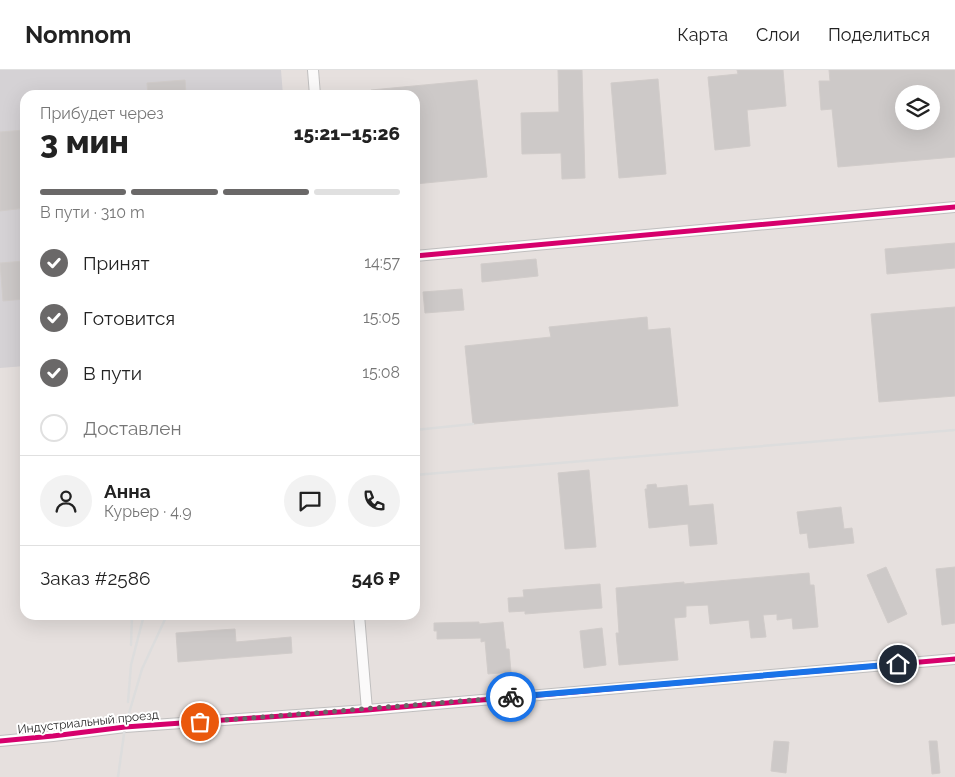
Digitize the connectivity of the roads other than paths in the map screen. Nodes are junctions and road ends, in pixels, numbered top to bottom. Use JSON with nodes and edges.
{"nodes":[{"id":1,"x":313,"y":70,"type":"edge"},
{"id":2,"x":315,"y":90,"type":"edge"},
{"id":3,"x":955,"y":207,"type":"edge"},
{"id":4,"x":420,"y":256,"type":"edge"},
{"id":5,"x":359,"y":620,"type":"edge"},
{"id":6,"x":955,"y":660,"type":"edge"},
{"id":7,"x":367,"y":710,"type":"junction"},
{"id":8,"x":0,"y":741,"type":"edge"}],
"edges":[{"from":1,"to":2,"type":"street"},
{"from":3,"to":4,"type":"street"},
{"from":5,"to":7,"type":"street"},
{"from":6,"to":7,"type":"street","name":"Индустриальный проезд"},
{"from":7,"to":8,"type":"street","name":"Индустриальный проезд"}]}
